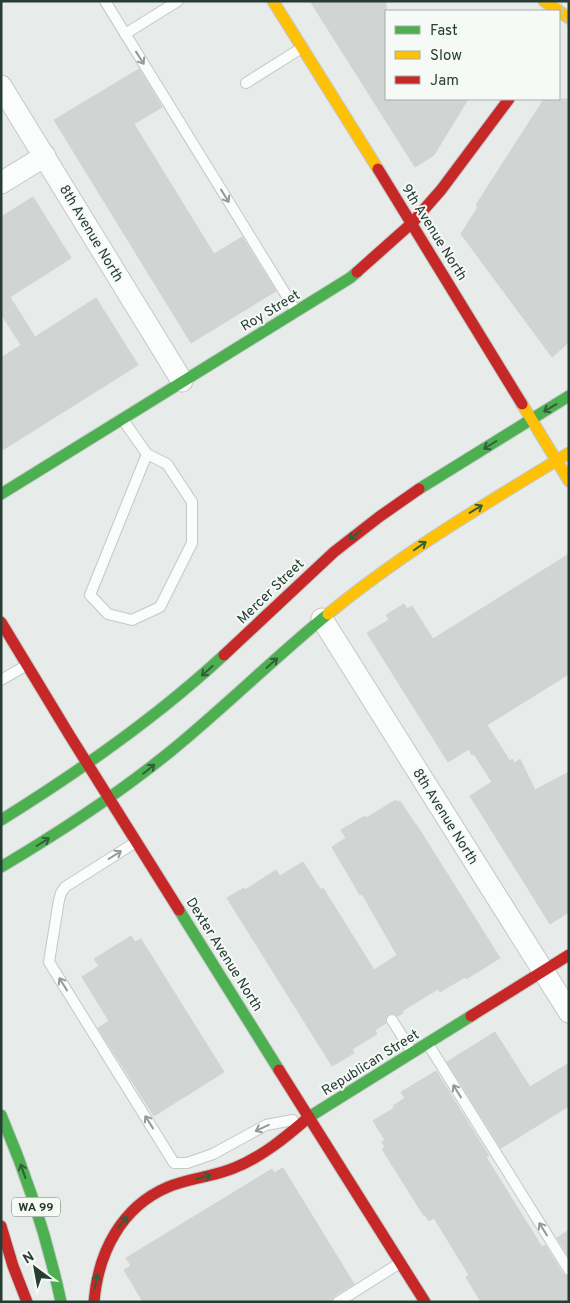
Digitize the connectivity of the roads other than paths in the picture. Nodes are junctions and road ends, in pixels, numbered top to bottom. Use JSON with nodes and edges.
{"nodes":[{"id":1,"x":105,"y":1,"type":"edge"},
{"id":2,"x":178,"y":1,"type":"edge"},
{"id":3,"x":273,"y":1,"type":"edge"},
{"id":4,"x":544,"y":1,"type":"edge"},
{"id":5,"x":554,"y":10,"type":"edge"},
{"id":6,"x":125,"y":34,"type":"junction"},
{"id":7,"x":302,"y":48,"type":"junction"},
{"id":8,"x":246,"y":83,"type":"dead end"},
{"id":9,"x":1,"y":86,"type":"edge"},
{"id":10,"x":508,"y":100,"type":"edge"},
{"id":11,"x":44,"y":156,"type":"junction"},
{"id":12,"x":1,"y":183,"type":"edge"},
{"id":13,"x":412,"y":224,"type":"junction"},
{"id":14,"x":296,"y":312,"type":"junction"},
{"id":15,"x":182,"y":381,"type":"junction"},
{"id":16,"x":569,"y":396,"type":"edge"},
{"id":17,"x":122,"y":419,"type":"junction"},
{"id":18,"x":532,"y":419,"type":"junction"},
{"id":19,"x":569,"y":453,"type":"edge"},
{"id":20,"x":147,"y":454,"type":"junction"},
{"id":21,"x":556,"y":460,"type":"junction"},
{"id":22,"x":569,"y":481,"type":"edge"},
{"id":23,"x":1,"y":494,"type":"edge"},
{"id":24,"x":322,"y":619,"type":"junction"},
{"id":25,"x":1,"y":622,"type":"edge"},
{"id":26,"x":28,"y":664,"type":"junction"},
{"id":27,"x":1,"y":680,"type":"edge"},
{"id":28,"x":88,"y":764,"type":"junction"},
{"id":29,"x":110,"y":798,"type":"junction"},
{"id":30,"x":1,"y":820,"type":"edge"},
{"id":31,"x":136,"y":842,"type":"junction"},
{"id":32,"x":1,"y":868,"type":"edge"},
{"id":33,"x":569,"y":955,"type":"edge"},
{"id":34,"x":544,"y":971,"type":"junction"},
{"id":35,"x":569,"y":1012,"type":"edge"},
{"id":36,"x":392,"y":1020,"type":"dead end"},
{"id":37,"x":427,"y":1044,"type":"junction"},
{"id":38,"x":413,"y":1052,"type":"junction"},
{"id":39,"x":1,"y":1115,"type":"edge"},
{"id":40,"x":309,"y":1117,"type":"junction"},
{"id":41,"x":1,"y":1226,"type":"edge"},
{"id":42,"x":400,"y":1263,"type":"junction"},
{"id":43,"x":569,"y":1270,"type":"edge"},
{"id":44,"x":27,"y":1302,"type":"edge"},
{"id":45,"x":61,"y":1302,"type":"edge"},
{"id":46,"x":94,"y":1302,"type":"edge"},
{"id":47,"x":338,"y":1302,"type":"edge"},
{"id":48,"x":425,"y":1302,"type":"edge"}],
"edges":[{"from":1,"to":6,"type":"lane"},
{"from":2,"to":6,"type":"lane"},
{"from":3,"to":7,"type":"main road","name":"9th Avenue North"},
{"from":4,"to":5,"type":"main road"},
{"from":6,"to":14,"type":"lane","one_way":true},
{"from":7,"to":8,"type":"lane"},
{"from":7,"to":13,"type":"main road","name":"9th Avenue North"},
{"from":9,"to":11,"type":"street","name":"8th Avenue North"},
{"from":10,"to":13,"type":"main road","name":"Roy Street"},
{"from":11,"to":12,"type":"street"},
{"from":11,"to":15,"type":"street","name":"8th Avenue North"},
{"from":13,"to":14,"type":"main road","name":"Roy Street"},
{"from":13,"to":18,"type":"main road","name":"9th Avenue North"},
{"from":14,"to":15,"type":"main road","name":"Roy Street"},
{"from":15,"to":17,"type":"main road","name":"Roy Street"},
{"from":16,"to":18,"type":"main road","name":"Mercer Street","one_way":true},
{"from":17,"to":20,"type":"lane"},
{"from":17,"to":23,"type":"main road","name":"Roy Street"},
{"from":18,"to":21,"type":"main road","name":"9th Avenue North"},
{"from":18,"to":28,"type":"main road","name":"Mercer Street","one_way":true},
{"from":19,"to":21,"type":"main road"},
{"from":20,"to":20,"type":"lane"},
{"from":21,"to":22,"type":"main road","name":"9th Avenue North"},
{"from":24,"to":21,"type":"main road","one_way":true},
{"from":29,"to":24,"type":"main road","one_way":true},
{"from":24,"to":34,"type":"street","name":"8th Avenue North"},
{"from":25,"to":26,"type":"main road","name":"Dexter Avenue North"},
{"from":26,"to":27,"type":"lane"},
{"from":26,"to":28,"type":"main road","name":"Dexter Avenue North"},
{"from":28,"to":29,"type":"main road","name":"Dexter Avenue North"},
{"from":28,"to":30,"type":"main road","name":"Mercer Street"},
{"from":29,"to":31,"type":"main road","name":"Dexter Avenue North"},
{"from":32,"to":29,"type":"main road","one_way":true},
{"from":31,"to":40,"type":"main road","name":"Dexter Avenue North"},
{"from":40,"to":31,"type":"lane","name":"Republican Street","one_way":true},
{"from":33,"to":34,"type":"main road","name":"Republican Street"},
{"from":34,"to":35,"type":"street","name":"8th Avenue North"},
{"from":34,"to":37,"type":"main road","name":"Republican Street"},
{"from":36,"to":38,"type":"lane"},
{"from":37,"to":38,"type":"main road","name":"Republican Street"},
{"from":43,"to":37,"type":"lane","one_way":true},
{"from":38,"to":40,"type":"main road","name":"Republican Street"},
{"from":45,"to":39,"type":"main road","number":"WA 99","one_way":true},
{"from":40,"to":42,"type":"main road","name":"Dexter Avenue North"},
{"from":46,"to":40,"type":"main road","one_way":true},
{"from":41,"to":44,"type":"main road"},
{"from":42,"to":47,"type":"lane"},
{"from":42,"to":48,"type":"main road","name":"Dexter Avenue North"}]}
